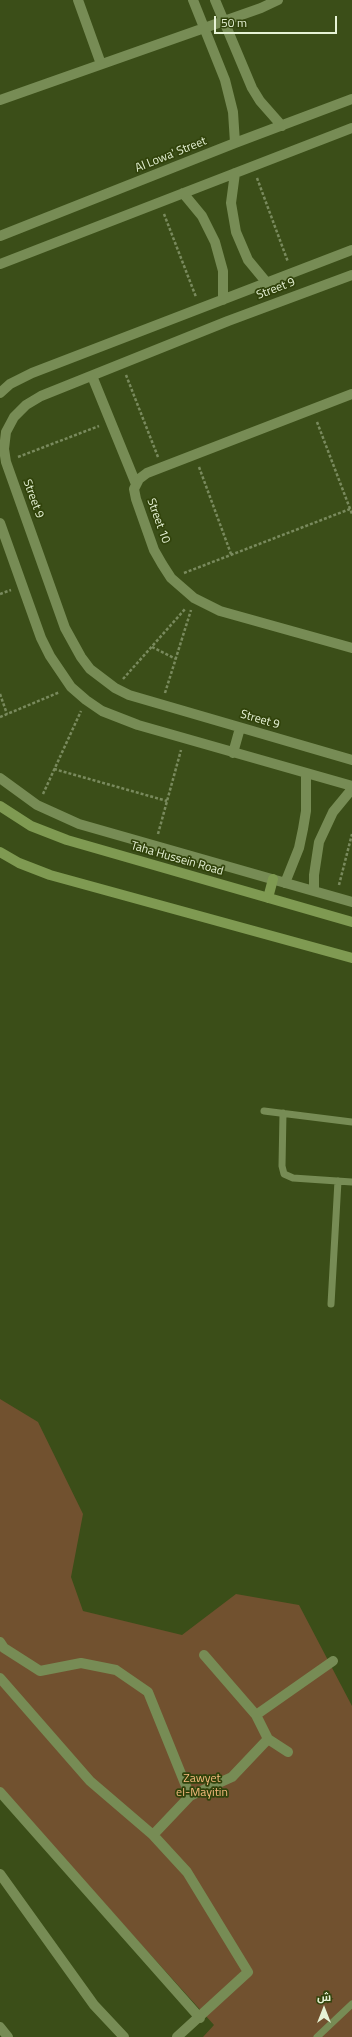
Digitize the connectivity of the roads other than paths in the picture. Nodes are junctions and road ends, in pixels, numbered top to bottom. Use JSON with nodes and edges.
{"nodes":[{"id":1,"x":78,"y":0,"type":"edge"},
{"id":2,"x":193,"y":0,"type":"edge"},
{"id":3,"x":216,"y":0,"type":"edge"},
{"id":4,"x":278,"y":0,"type":"edge"},
{"id":5,"x":224,"y":21,"type":"junction"},
{"id":6,"x":204,"y":27,"type":"junction"},
{"id":7,"x":101,"y":64,"type":"junction"},
{"id":8,"x":352,"y":99,"type":"edge"},
{"id":9,"x":0,"y":100,"type":"edge"},
{"id":10,"x":282,"y":126,"type":"junction"},
{"id":11,"x":352,"y":128,"type":"edge"},
{"id":12,"x":235,"y":143,"type":"junction"},
{"id":13,"x":235,"y":173,"type":"junction"},
{"id":14,"x":183,"y":193,"type":"junction"},
{"id":15,"x":0,"y":236,"type":"edge"},
{"id":16,"x":352,"y":250,"type":"edge"},
{"id":17,"x":0,"y":264,"type":"edge"},
{"id":18,"x":352,"y":275,"type":"edge"},
{"id":19,"x":267,"y":283,"type":"junction"},
{"id":20,"x":223,"y":300,"type":"junction"},
{"id":21,"x":92,"y":376,"type":"junction"},
{"id":22,"x":0,"y":393,"type":"edge"},
{"id":23,"x":352,"y":394,"type":"edge"},
{"id":24,"x":136,"y":484,"type":"junction"},
{"id":25,"x":0,"y":523,"type":"edge"},
{"id":26,"x":352,"y":648,"type":"edge"},
{"id":27,"x":240,"y":728,"type":"junction"},
{"id":28,"x":233,"y":752,"type":"junction"},
{"id":29,"x":352,"y":760,"type":"edge"},
{"id":30,"x":306,"y":773,"type":"junction"},
{"id":31,"x":0,"y":778,"type":"edge"},
{"id":32,"x":352,"y":788,"type":"edge"},
{"id":33,"x":0,"y":806,"type":"edge"},
{"id":34,"x":0,"y":852,"type":"edge"},
{"id":35,"x":273,"y":879,"type":"junction"},
{"id":36,"x":285,"y":883,"type":"junction"},
{"id":37,"x":314,"y":891,"type":"junction"},
{"id":38,"x":268,"y":898,"type":"junction"},
{"id":39,"x":352,"y":902,"type":"edge"},
{"id":40,"x":352,"y":922,"type":"edge"},
{"id":41,"x":352,"y":958,"type":"edge"},
{"id":42,"x":264,"y":1111,"type":"dead end"},
{"id":43,"x":282,"y":1113,"type":"junction"},
{"id":44,"x":352,"y":1122,"type":"edge"},
{"id":45,"x":338,"y":1181,"type":"junction"},
{"id":46,"x":352,"y":1182,"type":"edge"},
{"id":47,"x":331,"y":1304,"type":"dead end"},
{"id":48,"x":1,"y":1649,"type":"edge"},
{"id":49,"x":204,"y":1655,"type":"dead end"},
{"id":50,"x":333,"y":1661,"type":"dead end"},
{"id":51,"x":0,"y":1678,"type":"edge"},
{"id":52,"x":256,"y":1715,"type":"junction"},
{"id":53,"x":268,"y":1739,"type":"junction"},
{"id":54,"x":288,"y":1752,"type":"dead end"},
{"id":55,"x":0,"y":1792,"type":"edge"},
{"id":56,"x":190,"y":1796,"type":"junction"},
{"id":57,"x":153,"y":1836,"type":"junction"},
{"id":58,"x":0,"y":1874,"type":"edge"},
{"id":59,"x":352,"y":2004,"type":"edge"},
{"id":60,"x":200,"y":2018,"type":"junction"},
{"id":61,"x":0,"y":2027,"type":"edge"},
{"id":62,"x":8,"y":2037,"type":"edge"},
{"id":63,"x":124,"y":2037,"type":"edge"},
{"id":64,"x":178,"y":2037,"type":"edge"},
{"id":65,"x":317,"y":2037,"type":"edge"}],
"edges":[{"from":1,"to":7,"type":"street"},
{"from":2,"to":6,"type":"street"},
{"from":3,"to":5,"type":"street"},
{"from":4,"to":5,"type":"street"},
{"from":5,"to":6,"type":"street"},
{"from":5,"to":10,"type":"street"},
{"from":6,"to":7,"type":"street"},
{"from":6,"to":12,"type":"street"},
{"from":7,"to":9,"type":"street"},
{"from":8,"to":10,"type":"street","name":"Al Lowa' Street"},
{"from":10,"to":12,"type":"street","name":"Al Lowa' Street"},
{"from":11,"to":13,"type":"street"},
{"from":12,"to":15,"type":"street","name":"Al Lowa' Street"},
{"from":13,"to":14,"type":"street"},
{"from":13,"to":19,"type":"street"},
{"from":14,"to":17,"type":"street"},
{"from":14,"to":20,"type":"street"},
{"from":16,"to":19,"type":"street","name":"Street 9"},
{"from":18,"to":21,"type":"street","name":"Street 9"},
{"from":19,"to":20,"type":"street","name":"Street 9"},
{"from":20,"to":22,"type":"street","name":"Street 9"},
{"from":21,"to":24,"type":"street","name":"Street 10"},
{"from":21,"to":27,"type":"street","name":"Street 9"},
{"from":23,"to":24,"type":"street"},
{"from":24,"to":26,"type":"street","name":"Street 10"},
{"from":25,"to":28,"type":"street"},
{"from":27,"to":28,"type":"street"},
{"from":27,"to":29,"type":"street","name":"Street 9"},
{"from":28,"to":30,"type":"street"},
{"from":30,"to":32,"type":"street"},
{"from":30,"to":36,"type":"street"},
{"from":31,"to":35,"type":"street"},
{"from":32,"to":37,"type":"street"},
{"from":33,"to":38,"type":"main road","name":"Taha Hussein Road"},
{"from":34,"to":41,"type":"main road"},
{"from":35,"to":36,"type":"street"},
{"from":35,"to":38,"type":"main road"},
{"from":36,"to":37,"type":"street"},
{"from":37,"to":39,"type":"street"},
{"from":38,"to":40,"type":"main road","name":"Taha Hussein Road"},
{"from":42,"to":43,"type":"lane"},
{"from":43,"to":44,"type":"lane"},
{"from":43,"to":45,"type":"lane"},
{"from":45,"to":46,"type":"lane"},
{"from":45,"to":47,"type":"lane"},
{"from":48,"to":56,"type":"street"},
{"from":49,"to":52,"type":"street"},
{"from":50,"to":52,"type":"street"},
{"from":51,"to":57,"type":"street"},
{"from":52,"to":53,"type":"street"},
{"from":53,"to":54,"type":"street"},
{"from":53,"to":56,"type":"street"},
{"from":55,"to":60,"type":"street"},
{"from":56,"to":57,"type":"street"},
{"from":57,"to":60,"type":"street"},
{"from":58,"to":63,"type":"street"},
{"from":59,"to":65,"type":"lane"},
{"from":60,"to":64,"type":"street"},
{"from":61,"to":62,"type":"street"}]}
